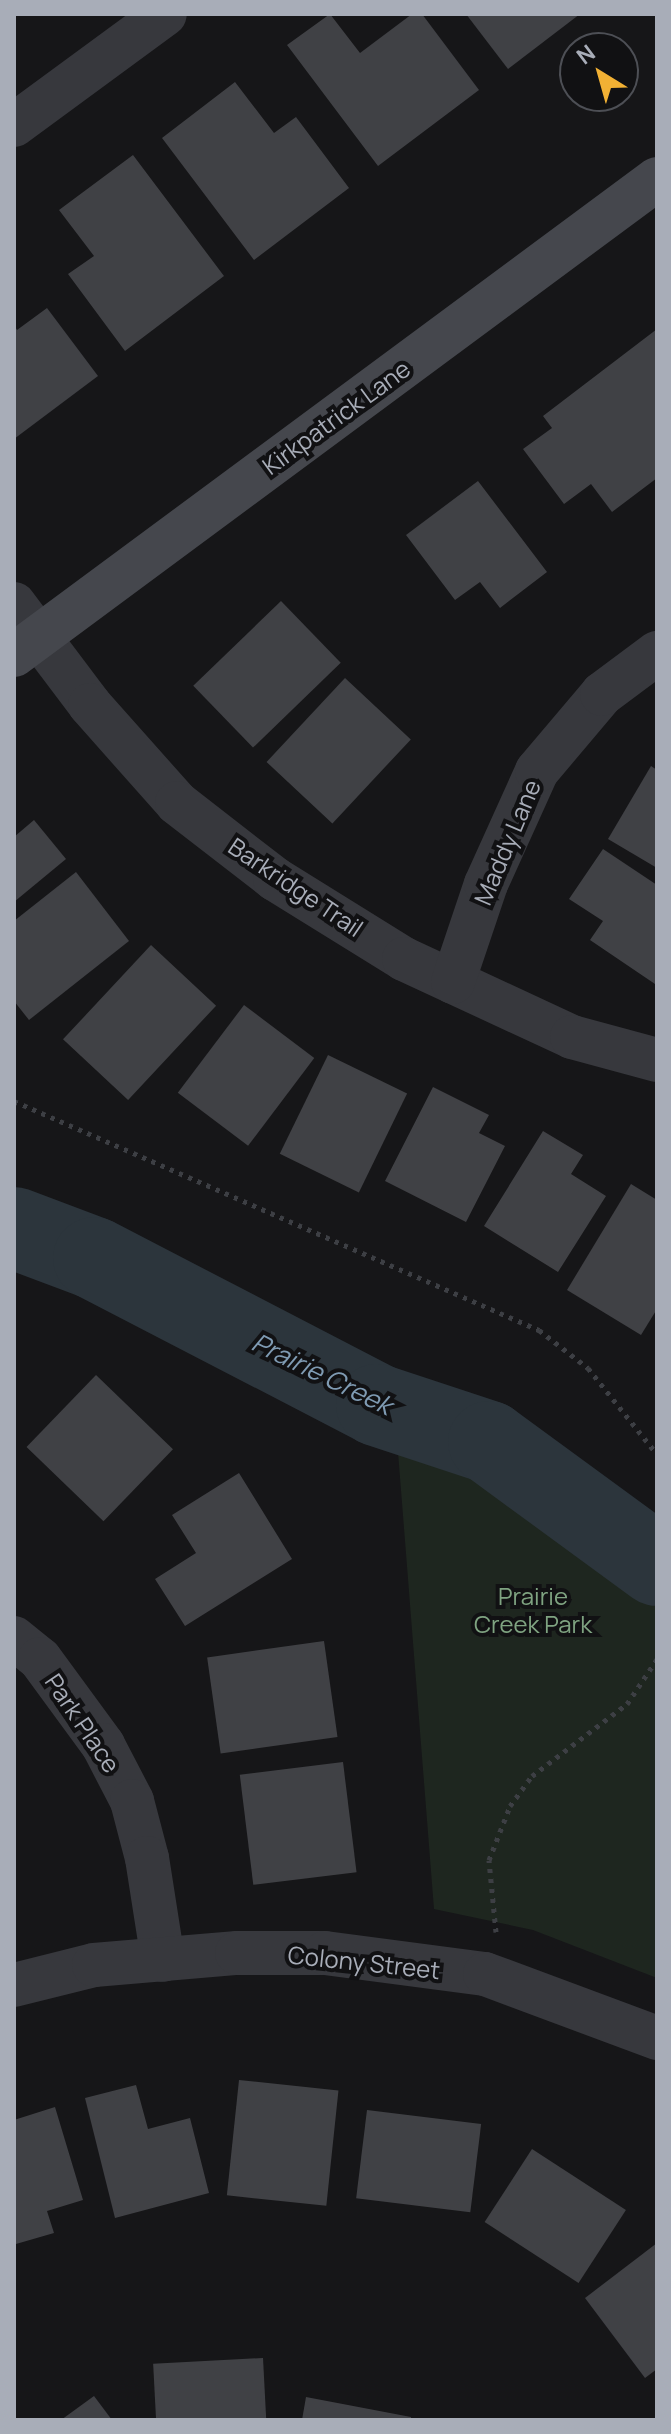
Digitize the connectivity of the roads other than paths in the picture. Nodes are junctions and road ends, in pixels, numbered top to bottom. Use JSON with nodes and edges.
{"nodes":[{"id":1,"x":165,"y":14,"type":"edge"},
{"id":2,"x":14,"y":125,"type":"edge"},
{"id":3,"x":657,"y":179,"type":"edge"},
{"id":4,"x":22,"y":632,"type":"edge"},
{"id":5,"x":657,"y":653,"type":"edge"},
{"id":6,"x":453,"y":982,"type":"junction"},
{"id":7,"x":657,"y":1060,"type":"edge"},
{"id":8,"x":14,"y":1638,"type":"edge"},
{"id":9,"x":163,"y":1960,"type":"junction"},
{"id":10,"x":14,"y":1985,"type":"edge"},
{"id":11,"x":657,"y":2038,"type":"edge"}],
"edges":[{"from":1,"to":2,"type":"street"},
{"from":3,"to":4,"type":"street","name":"Kirkpatrick Lane"},
{"from":4,"to":6,"type":"street","name":"Barkridge Trail"},
{"from":5,"to":6,"type":"street","name":"Maddy Lane"},
{"from":6,"to":7,"type":"street","name":"Barkridge Trail"},
{"from":8,"to":9,"type":"street","name":"Park Place"},
{"from":9,"to":10,"type":"street","name":"Colony Street"},
{"from":9,"to":11,"type":"street","name":"Colony Street"}]}
